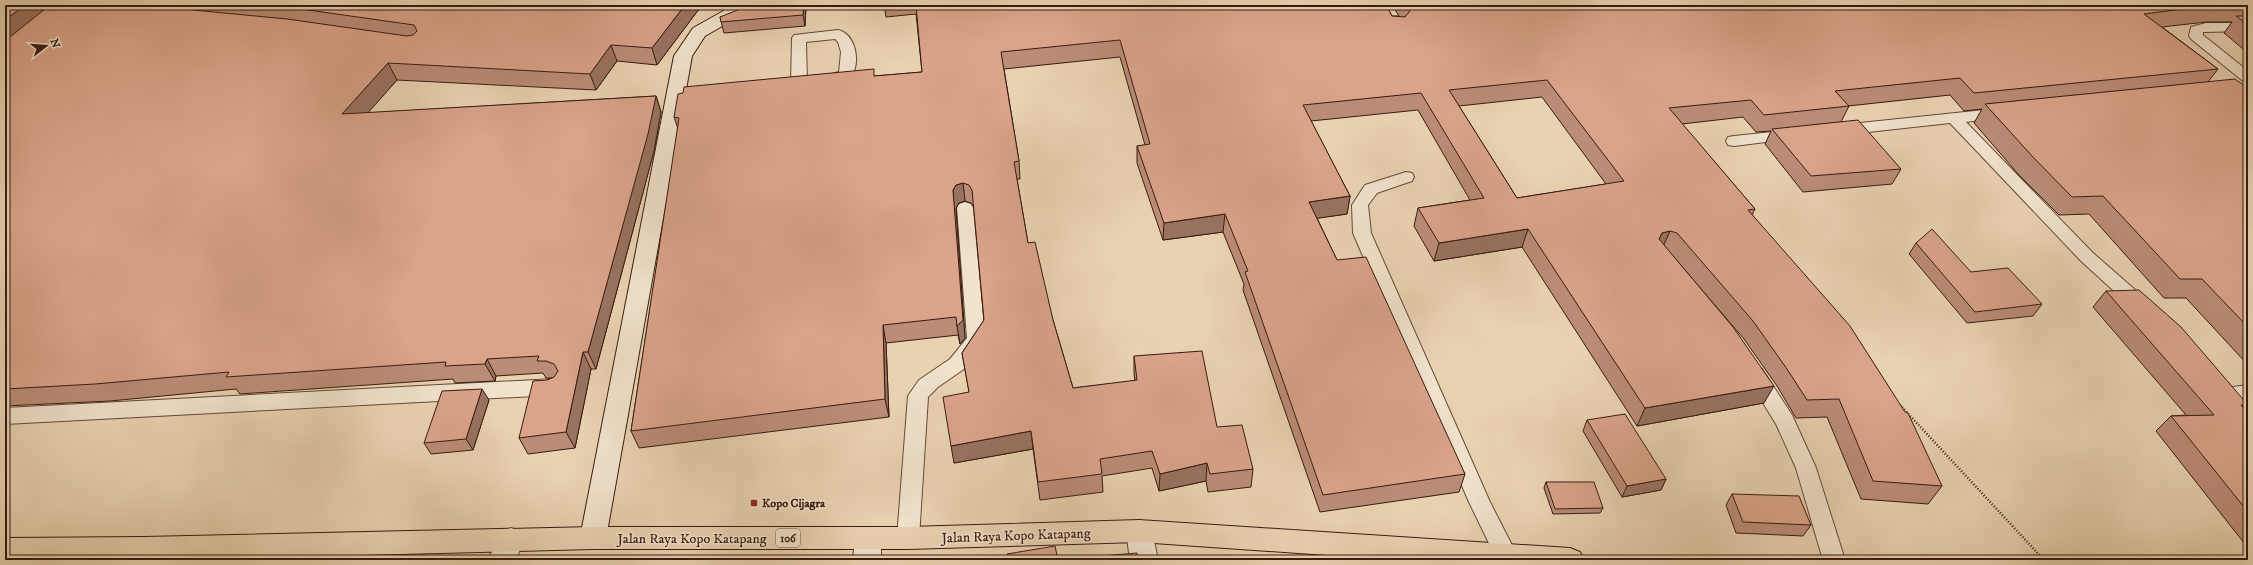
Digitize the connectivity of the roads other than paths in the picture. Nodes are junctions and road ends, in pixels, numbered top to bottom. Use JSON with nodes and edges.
{"nodes":[{"id":1,"x":746,"y":5,"type":"edge"},
{"id":2,"x":2248,"y":27,"type":"edge"},
{"id":3,"x":799,"y":83,"type":"edge"},
{"id":4,"x":784,"y":84,"type":"edge"},
{"id":5,"x":2245,"y":85,"type":"edge"},
{"id":6,"x":2018,"y":112,"type":"edge"},
{"id":7,"x":1954,"y":118,"type":"junction"},
{"id":8,"x":1829,"y":131,"type":"edge"},
{"id":9,"x":1805,"y":134,"type":"edge"},
{"id":10,"x":1734,"y":141,"type":"dead end"},
{"id":11,"x":1406,"y":177,"type":"dead end"},
{"id":12,"x":965,"y":208,"type":"dead end"},
{"id":13,"x":2154,"y":317,"type":"edge"},
{"id":14,"x":1746,"y":361,"type":"edge"},
{"id":15,"x":555,"y":387,"type":"edge"},
{"id":16,"x":2248,"y":393,"type":"edge"},
{"id":17,"x":2238,"y":410,"type":"edge"},
{"id":18,"x":5,"y":416,"type":"edge"},
{"id":19,"x":1140,"y":531,"type":"junction"},
{"id":20,"x":593,"y":538,"type":"junction"},
{"id":21,"x":908,"y":538,"type":"junction"},
{"id":22,"x":868,"y":549,"type":"edge"},
{"id":23,"x":5,"y":550,"type":"edge"},
{"id":24,"x":507,"y":550,"type":"edge"},
{"id":25,"x":1423,"y":555,"type":"edge"},
{"id":26,"x":1508,"y":558,"type":"edge"},
{"id":27,"x":1144,"y":560,"type":"edge"},
{"id":28,"x":1570,"y":560,"type":"edge"},
{"id":29,"x":1834,"y":560,"type":"edge"}],
"edges":[{"from":1,"to":20,"type":"street"},
{"from":2,"to":5,"type":"lane"},
{"from":3,"to":4,"type":"lane"},
{"from":6,"to":7,"type":"lane"},
{"from":7,"to":8,"type":"lane"},
{"from":7,"to":13,"type":"lane"},
{"from":9,"to":10,"type":"lane"},
{"from":11,"to":26,"type":"lane"},
{"from":12,"to":21,"type":"lane"},
{"from":14,"to":29,"type":"lane"},
{"from":15,"to":18,"type":"lane"},
{"from":16,"to":17,"type":"lane"},
{"from":19,"to":21,"type":"main road","name":"Jalan Raya Kopo Katapang","number":"106"},
{"from":19,"to":25,"type":"main road","name":"Jalan Raya Kopo Katapang","number":"106"},
{"from":19,"to":27,"type":"street"},
{"from":20,"to":22,"type":"main road","name":"Jalan Raya Kopo Katapang","number":"106"},
{"from":20,"to":24,"type":"main road","name":"Jalan Raya Kopo Katapang","number":"106"},
{"from":21,"to":22,"type":"main road","name":"Jalan Raya Kopo Katapang","number":"106"},
{"from":23,"to":24,"type":"main road","name":"Jalan Raya Kopo Katapang","number":"106"},
{"from":25,"to":26,"type":"main road","name":"Jalan Raya Kopo Katapang","number":"106"},
{"from":26,"to":28,"type":"main road","name":"Jalan Raya Kopo Katapang","number":"106"}]}
